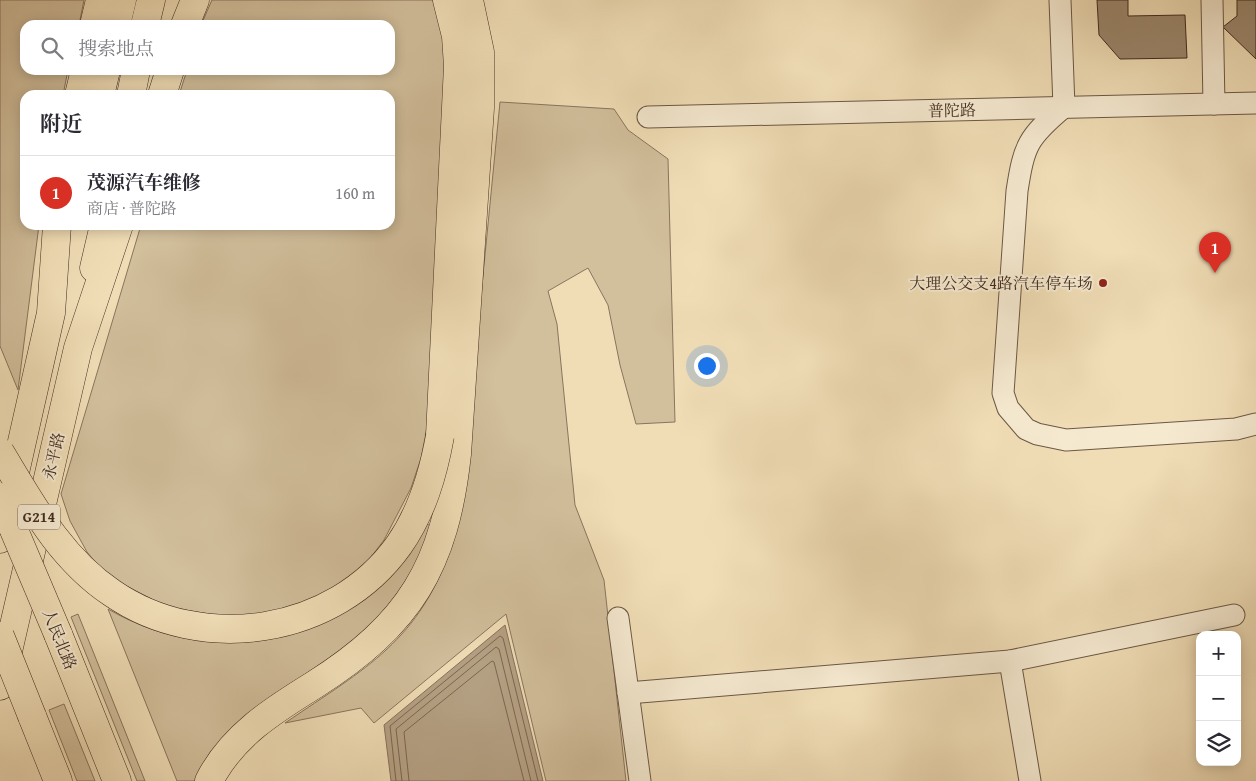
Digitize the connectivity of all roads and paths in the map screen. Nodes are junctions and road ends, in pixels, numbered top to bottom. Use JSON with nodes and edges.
{"nodes":[{"id":1,"x":100,"y":0,"type":"edge"},
{"id":2,"x":122,"y":0,"type":"edge"},
{"id":3,"x":151,"y":0,"type":"edge"},
{"id":4,"x":195,"y":0,"type":"edge"},
{"id":5,"x":447,"y":0,"type":"edge"},
{"id":6,"x":469,"y":0,"type":"edge"},
{"id":7,"x":1060,"y":0,"type":"edge"},
{"id":8,"x":1212,"y":0,"type":"edge"},
{"id":9,"x":95,"y":20,"type":"edge"},
{"id":10,"x":117,"y":20,"type":"edge"},
{"id":11,"x":146,"y":20,"type":"edge"},
{"id":12,"x":187,"y":20,"type":"edge"},
{"id":13,"x":84,"y":75,"type":"edge"},
{"id":14,"x":105,"y":75,"type":"edge"},
{"id":15,"x":135,"y":75,"type":"edge"},
{"id":16,"x":168,"y":75,"type":"edge"},
{"id":17,"x":80,"y":90,"type":"edge"},
{"id":18,"x":101,"y":90,"type":"edge"},
{"id":19,"x":132,"y":90,"type":"edge"},
{"id":20,"x":164,"y":90,"type":"edge"},
{"id":21,"x":1256,"y":103,"type":"edge"},
{"id":22,"x":1214,"y":104,"type":"junction"},
{"id":23,"x":1064,"y":107,"type":"junction"},
{"id":24,"x":648,"y":117,"type":"dead end"},
{"id":25,"x":57,"y":230,"type":"edge"},
{"id":26,"x":70,"y":230,"type":"edge"},
{"id":27,"x":103,"y":230,"type":"edge"},
{"id":28,"x":116,"y":230,"type":"edge"},
{"id":29,"x":52,"y":313,"type":"junction"},
{"id":30,"x":78,"y":348,"type":"junction"},
{"id":31,"x":1256,"y":424,"type":"edge"},
{"id":32,"x":0,"y":452,"type":"edge"},
{"id":33,"x":0,"y":497,"type":"edge"},
{"id":34,"x":0,"y":539,"type":"edge"},
{"id":35,"x":1234,"y":615,"type":"dead end"},
{"id":36,"x":618,"y":618,"type":"dead end"},
{"id":37,"x":0,"y":636,"type":"edge"},
{"id":38,"x":1010,"y":661,"type":"junction"},
{"id":39,"x":0,"y":686,"type":"edge"},
{"id":40,"x":628,"y":693,"type":"junction"},
{"id":41,"x":58,"y":781,"type":"edge"},
{"id":42,"x":117,"y":781,"type":"edge"},
{"id":43,"x":209,"y":781,"type":"edge"},
{"id":44,"x":640,"y":781,"type":"edge"},
{"id":45,"x":1030,"y":781,"type":"edge"}],
"edges":[{"from":1,"to":9,"type":"main road"},
{"from":2,"to":10,"type":"main road"},
{"from":3,"to":11,"type":"main road"},
{"from":4,"to":12,"type":"main road"},
{"from":5,"to":32,"type":"main road","bridge":true},
{"from":6,"to":43,"type":"main road"},
{"from":7,"to":23,"type":"street"},
{"from":8,"to":22,"type":"street"},
{"from":13,"to":17,"type":"main road"},
{"from":14,"to":18,"type":"main road"},
{"from":15,"to":19,"type":"main road"},
{"from":16,"to":20,"type":"main road"},
{"from":21,"to":22,"type":"street","name":"普陀路"},
{"from":22,"to":23,"type":"street","name":"普陀路"},
{"from":23,"to":24,"type":"street","name":"普陀路"},
{"from":23,"to":31,"type":"street"},
{"from":25,"to":29,"type":"main road"},
{"from":26,"to":29,"type":"main road","name":"永平路"},
{"from":27,"to":30,"type":"main road","name":"永平路"},
{"from":28,"to":30,"type":"main road"},
{"from":29,"to":34,"type":"main road","name":"永平路","number":"G214"},
{"from":30,"to":39,"type":"main road","name":"永平路","number":"G214"},
{"from":33,"to":42,"type":"main road","name":"人民北路","bridge":true},
{"from":35,"to":38,"type":"street"},
{"from":36,"to":40,"type":"street"},
{"from":37,"to":41,"type":"main road","bridge":true},
{"from":38,"to":40,"type":"street"},
{"from":38,"to":45,"type":"street"},
{"from":40,"to":44,"type":"street"}]}
